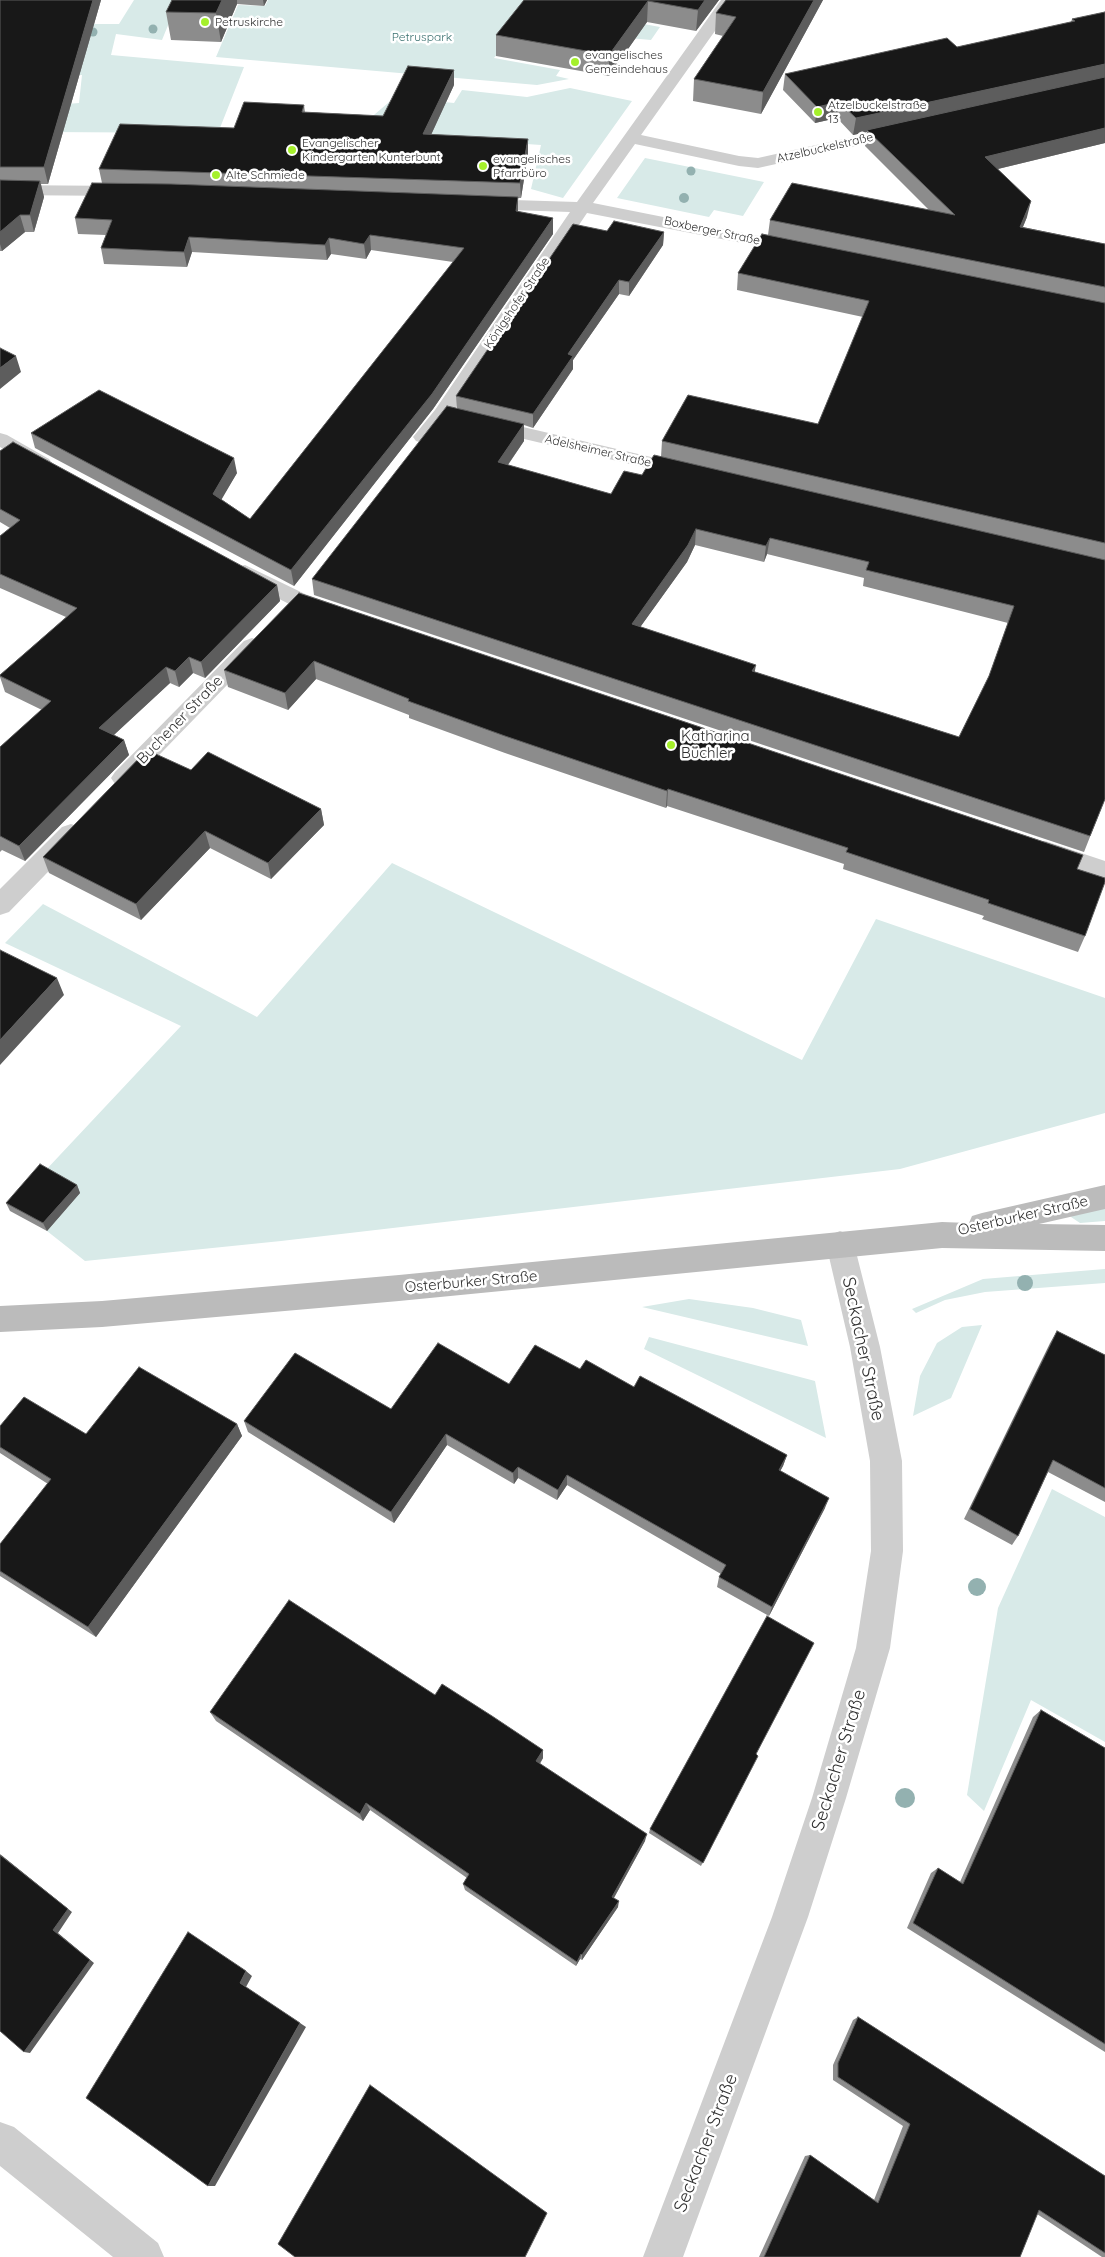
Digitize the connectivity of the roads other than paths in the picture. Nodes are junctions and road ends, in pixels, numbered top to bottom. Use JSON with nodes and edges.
{"nodes":[{"id":1,"x":729,"y":0,"type":"edge"},
{"id":2,"x":912,"y":128,"type":"edge"},
{"id":3,"x":632,"y":138,"type":"junction"},
{"id":4,"x":0,"y":190,"type":"edge"},
{"id":5,"x":147,"y":192,"type":"edge"},
{"id":6,"x":466,"y":204,"type":"edge"},
{"id":7,"x":582,"y":207,"type":"junction"},
{"id":8,"x":813,"y":252,"type":"edge"},
{"id":9,"x":458,"y":417,"type":"junction"},
{"id":10,"x":0,"y":440,"type":"edge"},
{"id":11,"x":412,"y":452,"type":"edge"},
{"id":12,"x":62,"y":473,"type":"edge"},
{"id":13,"x":708,"y":476,"type":"edge"},
{"id":14,"x":227,"y":562,"type":"edge"},
{"id":15,"x":289,"y":606,"type":"junction"},
{"id":16,"x":344,"y":615,"type":"edge"},
{"id":17,"x":109,"y":793,"type":"edge"},
{"id":18,"x":88,"y":815,"type":"edge"},
{"id":19,"x":1030,"y":845,"type":"edge"},
{"id":20,"x":1105,"y":870,"type":"edge"},
{"id":21,"x":0,"y":905,"type":"edge"},
{"id":22,"x":1105,"y":1197,"type":"edge"},
{"id":23,"x":942,"y":1235,"type":"junction"},
{"id":24,"x":1105,"y":1238,"type":"edge"},
{"id":25,"x":840,"y":1244,"type":"junction"},
{"id":26,"x":0,"y":1319,"type":"edge"},
{"id":27,"x":0,"y":2141,"type":"edge"},
{"id":28,"x":144,"y":2257,"type":"edge"},
{"id":29,"x":663,"y":2257,"type":"edge"}],
"edges":[{"from":1,"to":3,"type":"street","name":"Königshofer Straße"},
{"from":2,"to":3,"type":"street","name":"Atzelbuckelstraße"},
{"from":3,"to":7,"type":"street","name":"Königshofer Straße"},
{"from":4,"to":5,"type":"street"},
{"from":6,"to":7,"type":"street"},
{"from":7,"to":8,"type":"street","name":"Boxberger Straße"},
{"from":7,"to":9,"type":"street","name":"Königshofer Straße"},
{"from":9,"to":11,"type":"street","name":"Königshofer Straße"},
{"from":9,"to":13,"type":"street","name":"Adelsheimer Straße"},
{"from":10,"to":12,"type":"street"},
{"from":14,"to":15,"type":"street"},
{"from":15,"to":16,"type":"street"},
{"from":15,"to":17,"type":"street","name":"Buchener Straße"},
{"from":18,"to":21,"type":"street"},
{"from":19,"to":20,"type":"street"},
{"from":22,"to":23,"type":"street","name":"Osterburker Straße"},
{"from":23,"to":24,"type":"street","name":"Osterburker Straße"},
{"from":23,"to":25,"type":"street","name":"Osterburker Straße"},
{"from":25,"to":26,"type":"street","name":"Osterburker Straße"},
{"from":25,"to":29,"type":"street","name":"Seckacher Straße"},
{"from":27,"to":28,"type":"street"}]}
